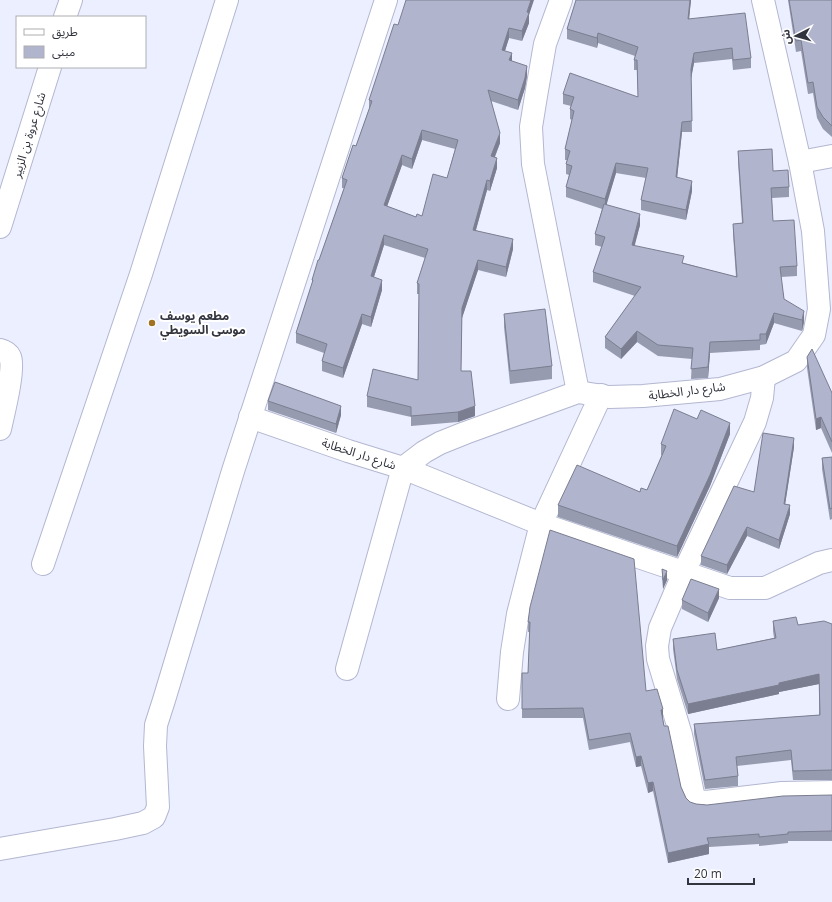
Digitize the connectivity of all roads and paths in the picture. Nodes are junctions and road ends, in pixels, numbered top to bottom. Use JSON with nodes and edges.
{"nodes":[{"id":1,"x":71,"y":0,"type":"edge"},
{"id":2,"x":227,"y":0,"type":"edge"},
{"id":3,"x":386,"y":0,"type":"edge"},
{"id":4,"x":561,"y":0,"type":"edge"},
{"id":5,"x":763,"y":0,"type":"edge"},
{"id":6,"x":66,"y":16,"type":"edge"},
{"id":7,"x":50,"y":68,"type":"edge"},
{"id":8,"x":832,"y":156,"type":"edge"},
{"id":9,"x":800,"y":162,"type":"junction"},
{"id":10,"x":0,"y":227,"type":"edge"},
{"id":11,"x":823,"y":334,"type":"edge"},
{"id":12,"x":0,"y":350,"type":"edge"},
{"id":13,"x":764,"y":377,"type":"junction"},
{"id":14,"x":578,"y":392,"type":"junction"},
{"id":15,"x":601,"y":395,"type":"junction"},
{"id":16,"x":250,"y":417,"type":"junction"},
{"id":17,"x":0,"y":429,"type":"edge"},
{"id":18,"x":403,"y":468,"type":"junction"},
{"id":19,"x":541,"y":524,"type":"junction"},
{"id":20,"x":832,"y":560,"type":"edge"},
{"id":21,"x":43,"y":564,"type":"dead end"},
{"id":22,"x":684,"y":572,"type":"junction"},
{"id":23,"x":347,"y":669,"type":"dead end"},
{"id":24,"x":508,"y":699,"type":"dead end"},
{"id":25,"x":832,"y":792,"type":"edge"},
{"id":26,"x":0,"y":849,"type":"edge"}],
"edges":[{"from":1,"to":6,"type":"street"},
{"from":2,"to":21,"type":"street"},
{"from":3,"to":16,"type":"street"},
{"from":4,"to":14,"type":"street"},
{"from":5,"to":9,"type":"street","name":"شارع دار الخطابة"},
{"from":7,"to":10,"type":"street","name":"شارع عروة بن الزبير"},
{"from":8,"to":9,"type":"street"},
{"from":9,"to":11,"type":"street","name":"شارع دار الخطابة"},
{"from":11,"to":13,"type":"street","name":"شارع دار الخطابة"},
{"from":12,"to":17,"type":"street"},
{"from":13,"to":15,"type":"street","name":"شارع دار الخطابة"},
{"from":13,"to":22,"type":"street"},
{"from":14,"to":15,"type":"street","name":"شارع دار الخطابة"},
{"from":14,"to":18,"type":"street","name":"شارع دار الخطابة"},
{"from":15,"to":19,"type":"street"},
{"from":16,"to":18,"type":"street","name":"شارع دار الخطابة"},
{"from":16,"to":26,"type":"street"},
{"from":18,"to":19,"type":"street"},
{"from":18,"to":23,"type":"street"},
{"from":19,"to":22,"type":"street"},
{"from":19,"to":24,"type":"street"},
{"from":20,"to":22,"type":"street"},
{"from":22,"to":25,"type":"street"}]}
